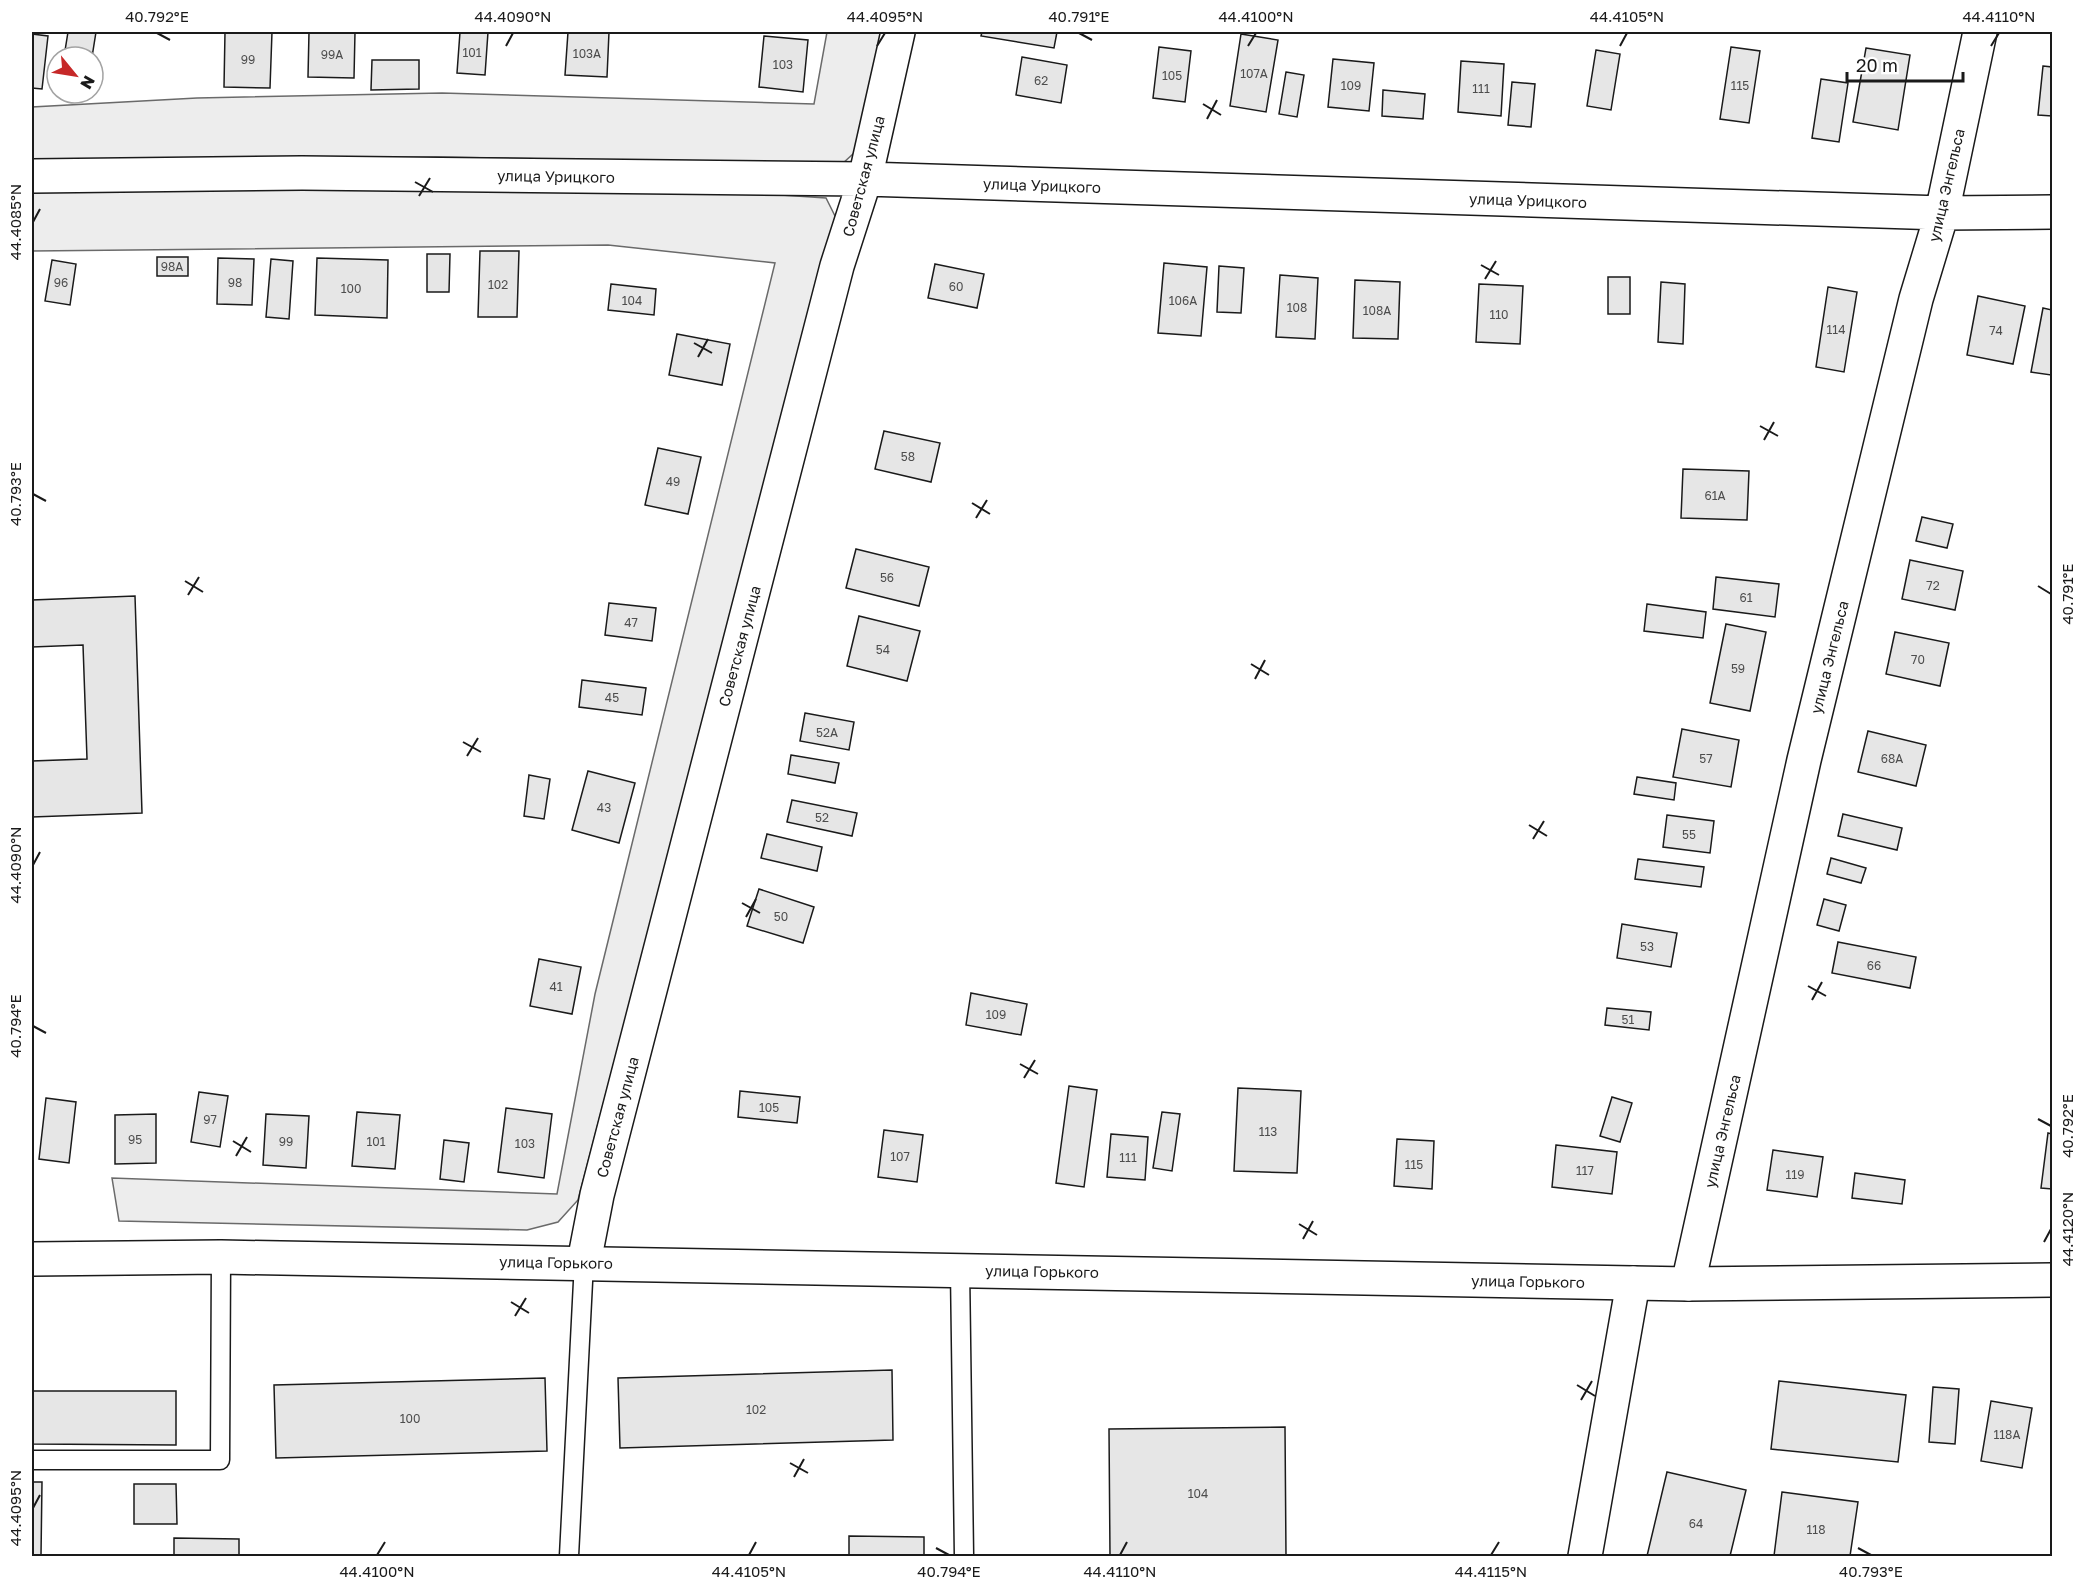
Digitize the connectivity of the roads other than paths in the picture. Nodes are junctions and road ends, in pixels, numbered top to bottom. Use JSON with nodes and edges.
{"nodes":[{"id":1,"x":898,"y":32,"type":"edge"},
{"id":2,"x":1980,"y":32,"type":"edge"},
{"id":3,"x":32,"y":176,"type":"edge"},
{"id":4,"x":865,"y":179,"type":"junction"},
{"id":5,"x":2052,"y":212,"type":"edge"},
{"id":6,"x":1942,"y":213,"type":"junction"},
{"id":7,"x":221,"y":1257,"type":"junction"},
{"id":8,"x":32,"y":1259,"type":"edge"},
{"id":9,"x":584,"y":1262,"type":"junction"},
{"id":10,"x":960,"y":1269,"type":"junction"},
{"id":11,"x":2052,"y":1280,"type":"edge"},
{"id":12,"x":1632,"y":1283,"type":"junction"},
{"id":13,"x":1688,"y":1284,"type":"junction"},
{"id":14,"x":32,"y":1460,"type":"edge"},
{"id":15,"x":569,"y":1557,"type":"edge"},
{"id":16,"x":964,"y":1557,"type":"edge"},
{"id":17,"x":1585,"y":1557,"type":"edge"}],
"edges":[{"from":1,"to":4,"type":"street","name":"Советская улица"},
{"from":2,"to":6,"type":"street","name":"улица Энгельса"},
{"from":3,"to":4,"type":"street","name":"улица Урицкого"},
{"from":4,"to":6,"type":"street","name":"улица Урицкого"},
{"from":4,"to":9,"type":"street","name":"Советская улица"},
{"from":5,"to":6,"type":"street","name":"улица Урицкого"},
{"from":6,"to":13,"type":"street","name":"улица Энгельса"},
{"from":7,"to":8,"type":"street","name":"улица Горького"},
{"from":7,"to":9,"type":"street","name":"улица Горького"},
{"from":7,"to":14,"type":"lane"},
{"from":9,"to":10,"type":"street","name":"улица Горького"},
{"from":9,"to":15,"type":"lane"},
{"from":10,"to":12,"type":"street","name":"улица Горького"},
{"from":10,"to":16,"type":"lane"},
{"from":11,"to":13,"type":"street","name":"улица Горького"},
{"from":12,"to":13,"type":"street","name":"улица Горького"},
{"from":12,"to":17,"type":"street"}]}
